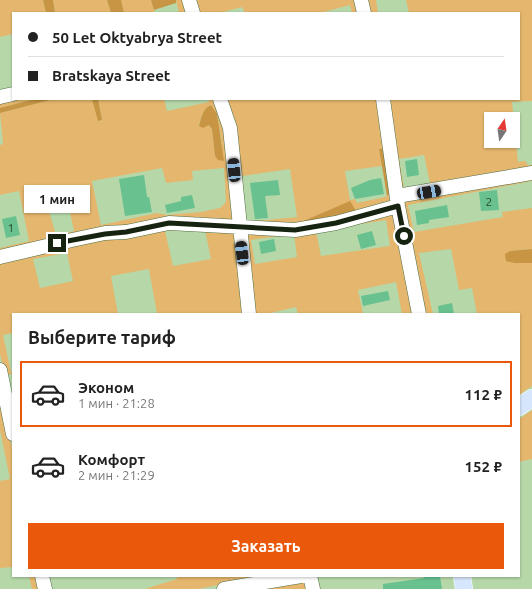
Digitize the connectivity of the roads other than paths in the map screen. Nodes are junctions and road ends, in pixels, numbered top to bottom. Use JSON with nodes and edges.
{"nodes":[{"id":1,"x":189,"y":0,"type":"edge"},
{"id":2,"x":361,"y":0,"type":"edge"},
{"id":3,"x":193,"y":12,"type":"edge"},
{"id":4,"x":364,"y":12,"type":"edge"},
{"id":5,"x":12,"y":94,"type":"edge"},
{"id":6,"x":0,"y":97,"type":"edge"},
{"id":7,"x":220,"y":100,"type":"edge"},
{"id":8,"x":383,"y":100,"type":"edge"},
{"id":9,"x":532,"y":173,"type":"edge"},
{"id":10,"x":398,"y":201,"type":"junction"},
{"id":11,"x":239,"y":226,"type":"junction"},
{"id":12,"x":0,"y":257,"type":"edge"},
{"id":13,"x":249,"y":313,"type":"edge"},
{"id":14,"x":419,"y":313,"type":"edge"},
{"id":15,"x":4,"y":376,"type":"edge"},
{"id":16,"x":532,"y":398,"type":"edge"},
{"id":17,"x":520,"y":406,"type":"edge"},
{"id":18,"x":12,"y":428,"type":"edge"},
{"id":19,"x":42,"y":577,"type":"edge"},
{"id":20,"x":295,"y":577,"type":"edge"},
{"id":21,"x":310,"y":577,"type":"edge"},
{"id":22,"x":462,"y":577,"type":"edge"},
{"id":23,"x":45,"y":589,"type":"edge"},
{"id":24,"x":224,"y":589,"type":"edge"},
{"id":25,"x":313,"y":589,"type":"edge"},
{"id":26,"x":464,"y":589,"type":"edge"}],
"edges":[{"from":1,"to":3,"type":"street"},
{"from":2,"to":4,"type":"street"},
{"from":5,"to":6,"type":"street"},
{"from":7,"to":11,"type":"street"},
{"from":8,"to":10,"type":"street"},
{"from":9,"to":10,"type":"street"},
{"from":10,"to":11,"type":"street"},
{"from":10,"to":14,"type":"street"},
{"from":11,"to":12,"type":"street"},
{"from":11,"to":13,"type":"street"},
{"from":15,"to":18,"type":"street"},
{"from":16,"to":17,"type":"main road"},
{"from":19,"to":23,"type":"street"},
{"from":20,"to":24,"type":"street"},
{"from":21,"to":25,"type":"street"},
{"from":22,"to":26,"type":"main road"}]}
